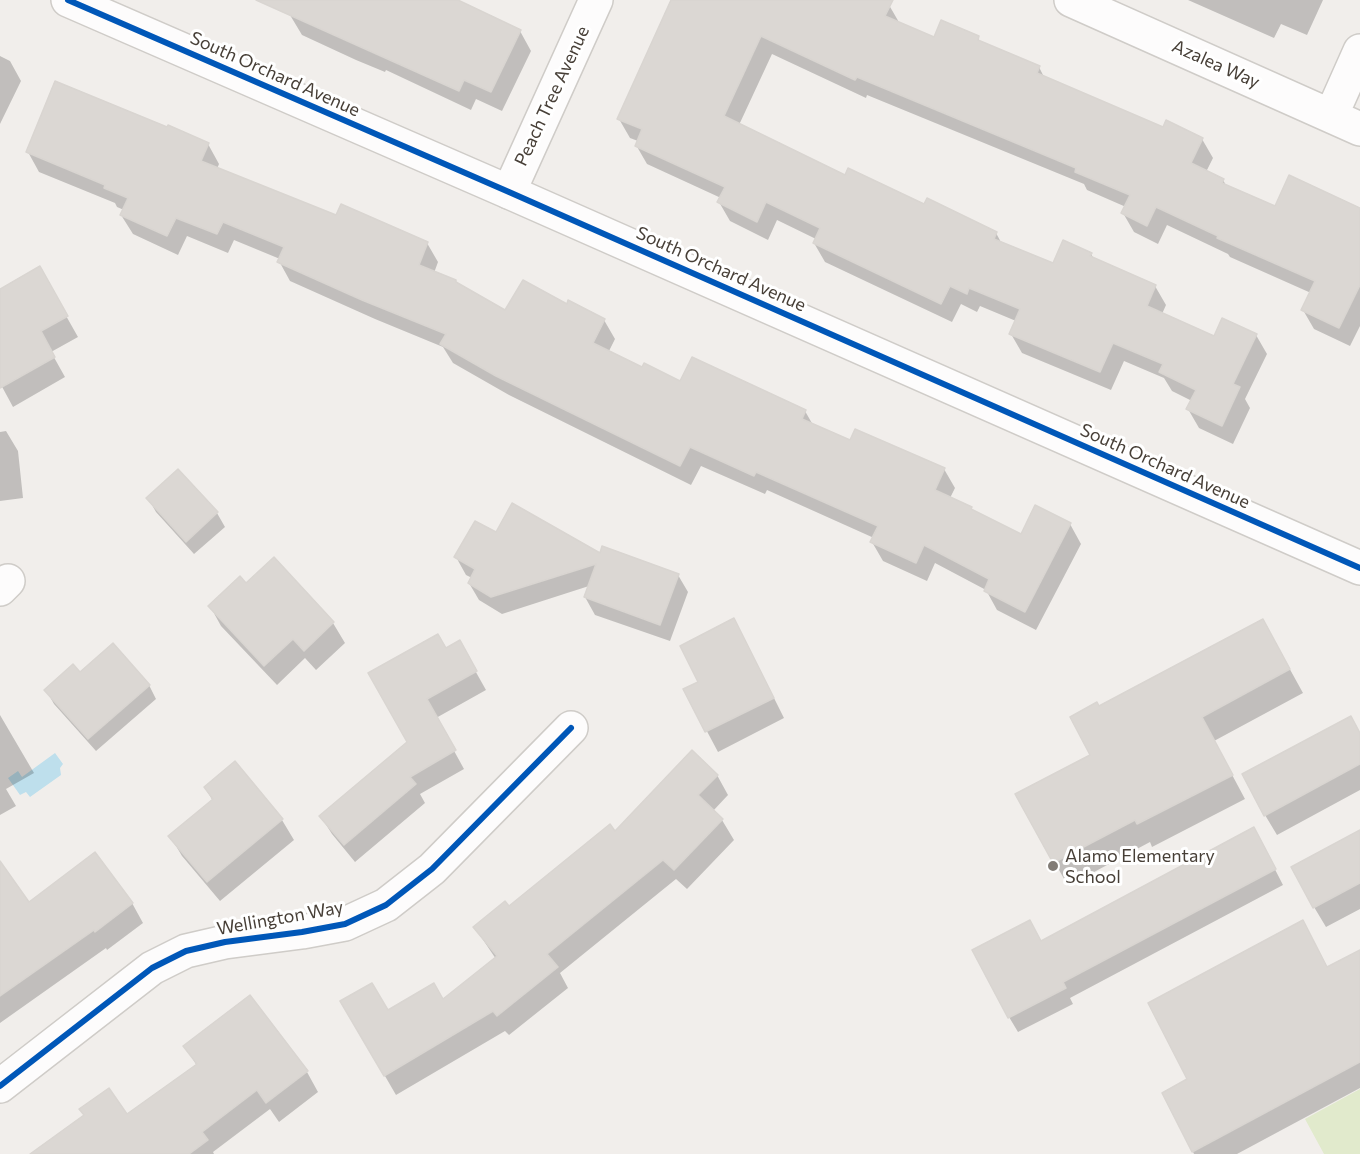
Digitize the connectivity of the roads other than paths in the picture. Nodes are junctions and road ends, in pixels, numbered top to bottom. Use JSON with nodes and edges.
{"nodes":[{"id":1,"x":68,"y":0,"type":"edge"},
{"id":2,"x":596,"y":0,"type":"edge"},
{"id":3,"x":1071,"y":0,"type":"edge"},
{"id":4,"x":1360,"y":51,"type":"edge"},
{"id":5,"x":1331,"y":116,"type":"junction"},
{"id":6,"x":1360,"y":129,"type":"edge"},
{"id":7,"x":509,"y":192,"type":"junction"},
{"id":8,"x":1360,"y":568,"type":"edge"},
{"id":9,"x":571,"y":728,"type":"dead end"},
{"id":10,"x":0,"y":1086,"type":"edge"}],
"edges":[{"from":1,"to":7,"type":"street","name":"South Orchard Avenue"},
{"from":2,"to":7,"type":"street","name":"Peach Tree Avenue"},
{"from":3,"to":5,"type":"street","name":"Azalea Way"},
{"from":4,"to":5,"type":"street"},
{"from":5,"to":6,"type":"street","name":"Azalea Way"},
{"from":7,"to":8,"type":"street","name":"South Orchard Avenue"},
{"from":9,"to":10,"type":"street","name":"Wellington Way"}]}
